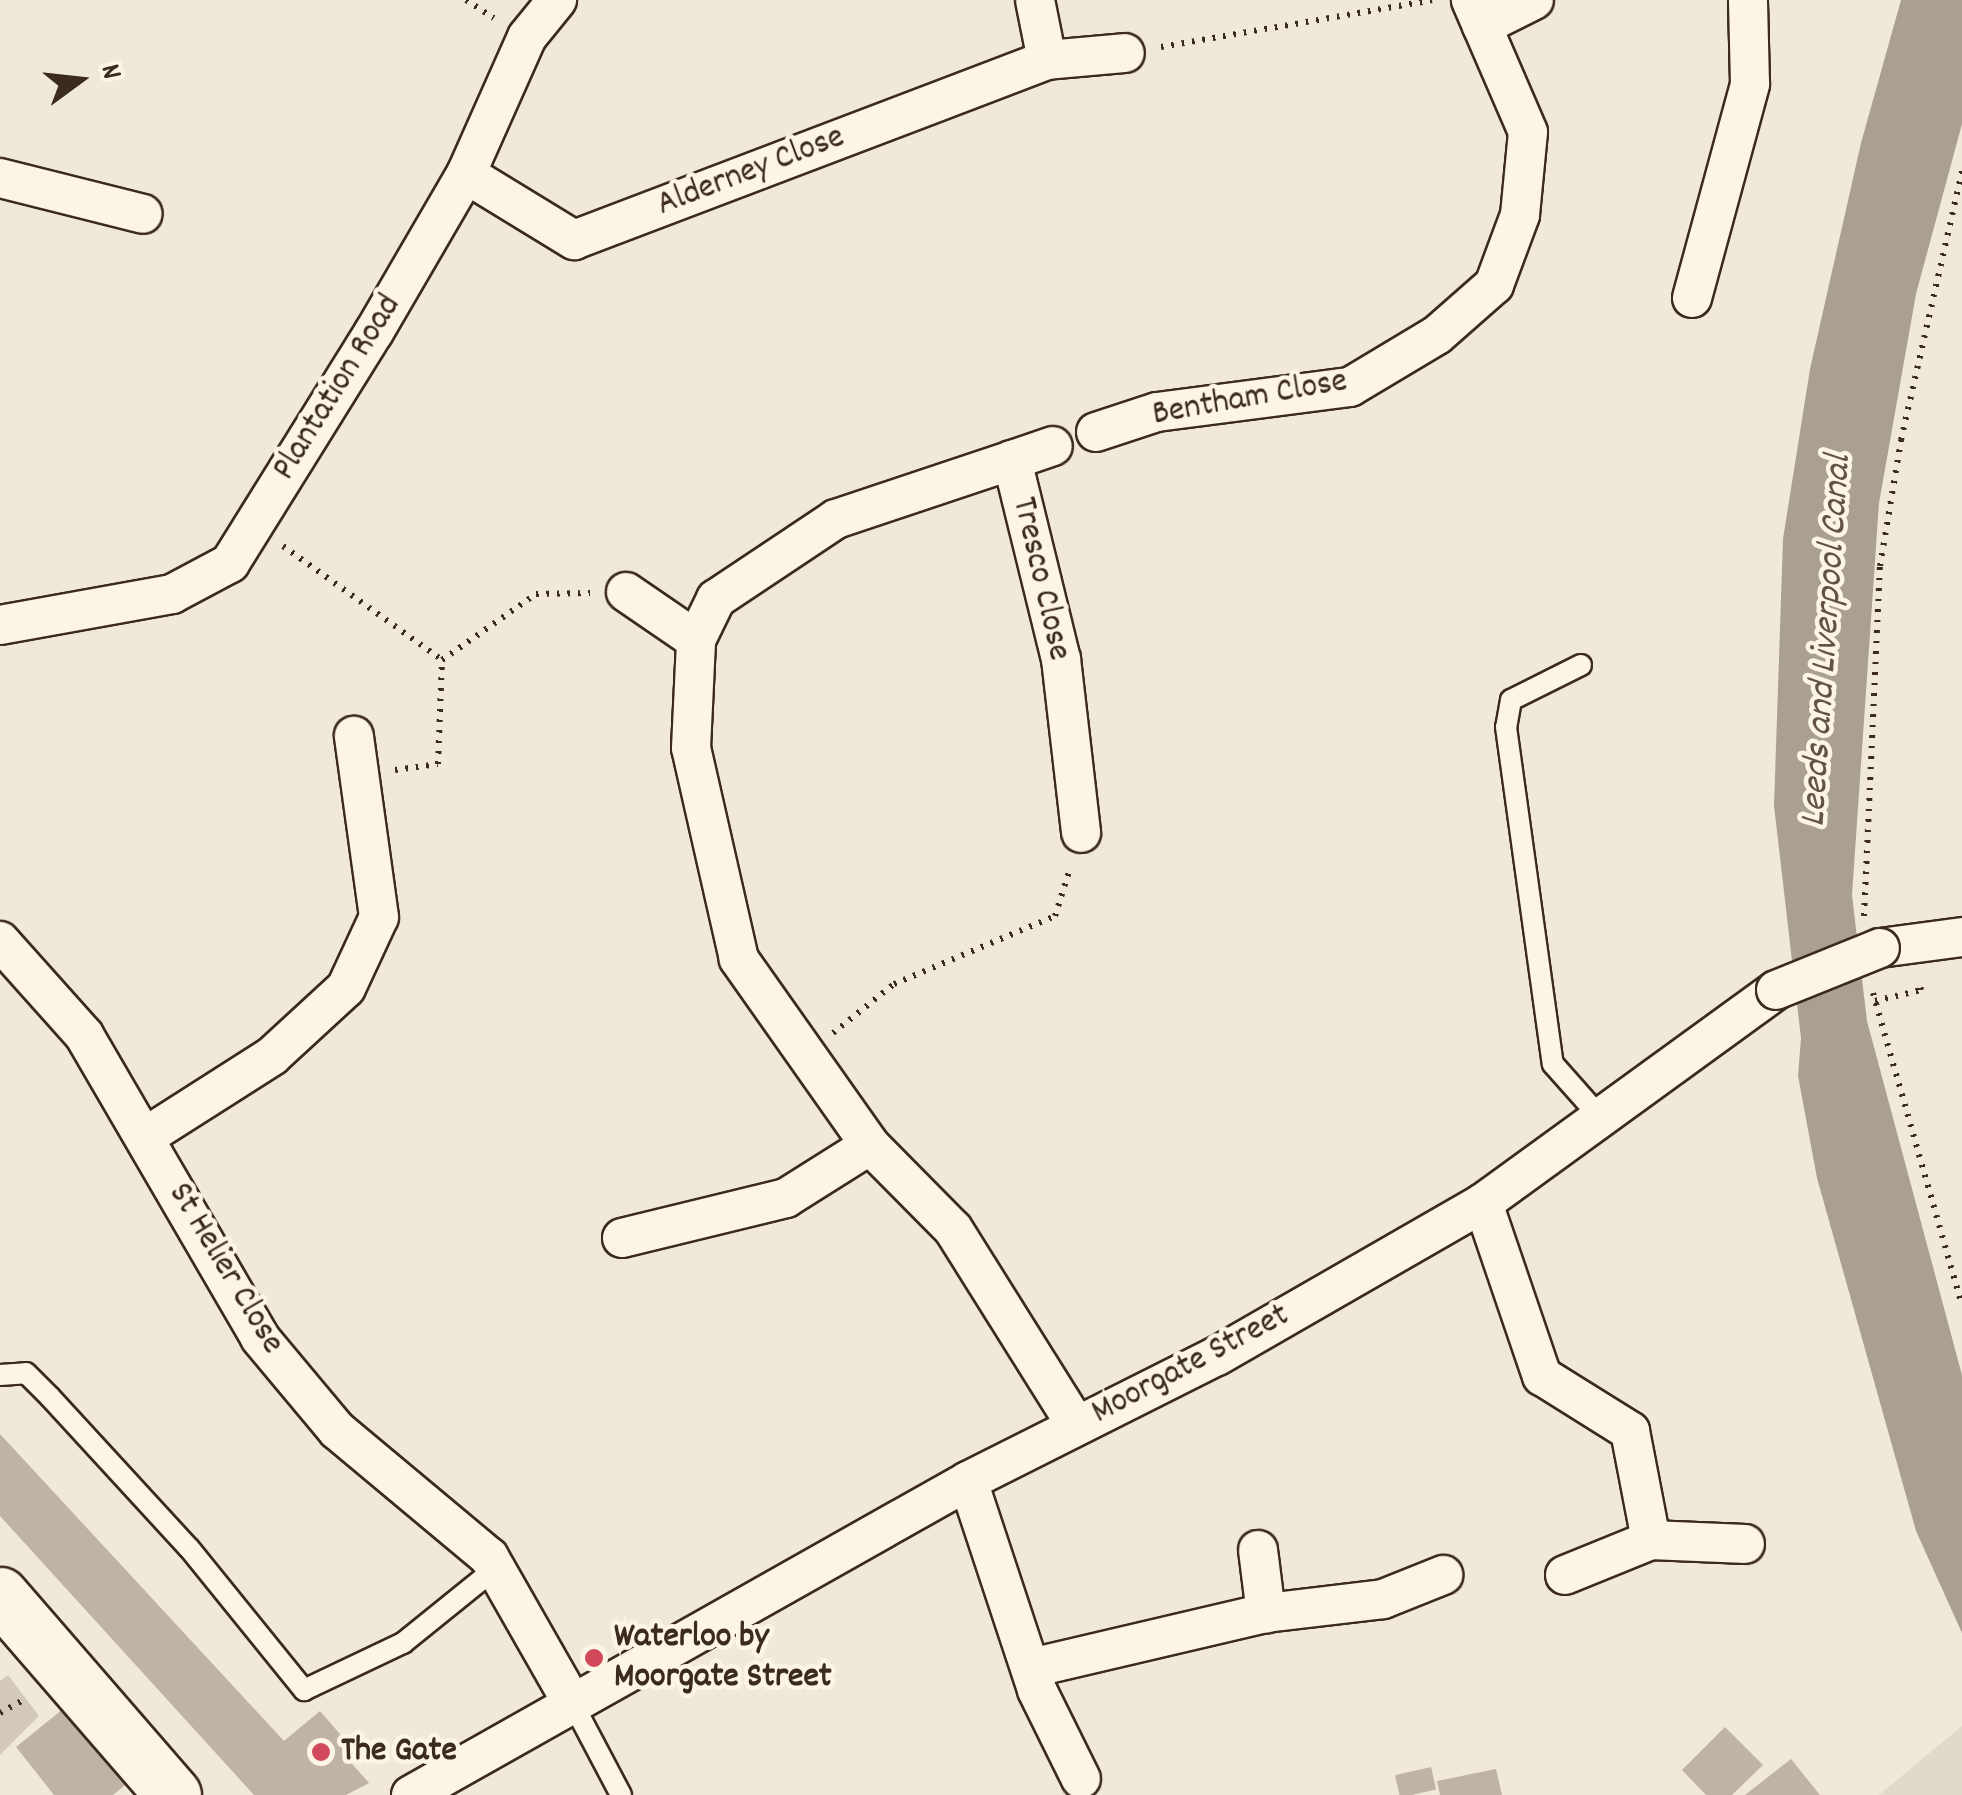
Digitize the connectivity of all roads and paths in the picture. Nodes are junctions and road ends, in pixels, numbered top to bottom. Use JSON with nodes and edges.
{"nodes":[{"id":1,"x":557,"y":0,"type":"edge"},
{"id":2,"x":1035,"y":0,"type":"edge"},
{"id":3,"x":1432,"y":0,"type":"edge"},
{"id":4,"x":1534,"y":0,"type":"edge"},
{"id":5,"x":1748,"y":0,"type":"edge"},
{"id":6,"x":1476,"y":13,"type":"edge"},
{"id":7,"x":1125,"y":53,"type":"joint"},
{"id":8,"x":1046,"y":60,"type":"junction"},
{"id":9,"x":1962,"y":171,"type":"edge"},
{"id":10,"x":466,"y":174,"type":"junction"},
{"id":11,"x":0,"y":178,"type":"edge"},
{"id":12,"x":144,"y":214,"type":"dead end"},
{"id":13,"x":1692,"y":298,"type":"dead end"},
{"id":14,"x":1096,"y":432,"type":"dead end"},
{"id":15,"x":1053,"y":446,"type":"dead end"},
{"id":16,"x":1012,"y":460,"type":"junction"},
{"id":17,"x":254,"y":525,"type":"junction"},
{"id":18,"x":626,"y":592,"type":"joint"},
{"id":19,"x":0,"y":625,"type":"edge"},
{"id":20,"x":696,"y":640,"type":"junction"},
{"id":21,"x":442,"y":660,"type":"junction"},
{"id":22,"x":1581,"y":665,"type":"dead end"},
{"id":23,"x":354,"y":736,"type":"dead end"},
{"id":24,"x":360,"y":775,"type":"junction"},
{"id":25,"x":1081,"y":833,"type":"joint"},
{"id":26,"x":1962,"y":937,"type":"edge"},
{"id":27,"x":0,"y":941,"type":"edge"},
{"id":28,"x":1872,"y":952,"type":"junction"},
{"id":29,"x":806,"y":1054,"type":"junction"},
{"id":30,"x":1600,"y":1117,"type":"junction"},
{"id":31,"x":145,"y":1137,"type":"junction"},
{"id":32,"x":870,"y":1144,"type":"junction"},
{"id":33,"x":1483,"y":1202,"type":"junction"},
{"id":34,"x":622,"y":1238,"type":"dead end"},
{"id":35,"x":1962,"y":1306,"type":"edge"},
{"id":36,"x":0,"y":1375,"type":"edge"},
{"id":37,"x":1076,"y":1425,"type":"junction"},
{"id":38,"x":968,"y":1482,"type":"junction"},
{"id":39,"x":1651,"y":1540,"type":"junction"},
{"id":40,"x":1746,"y":1544,"type":"dead end"},
{"id":41,"x":1258,"y":1550,"type":"dead end"},
{"id":42,"x":492,"y":1563,"type":"junction"},
{"id":43,"x":1565,"y":1575,"type":"dead end"},
{"id":44,"x":1443,"y":1576,"type":"dead end"},
{"id":45,"x":0,"y":1595,"type":"edge"},
{"id":46,"x":1266,"y":1614,"type":"junction"},
{"id":47,"x":1030,"y":1668,"type":"junction"},
{"id":48,"x":572,"y":1704,"type":"junction"},
{"id":49,"x":1081,"y":1779,"type":"dead end"},
{"id":50,"x":173,"y":1795,"type":"edge"},
{"id":51,"x":411,"y":1795,"type":"edge"},
{"id":52,"x":621,"y":1795,"type":"edge"}],
"edges":[{"from":1,"to":10,"type":"street","name":"Plantation Road"},
{"from":2,"to":8,"type":"street"},
{"from":3,"to":7,"type":"path"},
{"from":4,"to":6,"type":"street"},
{"from":5,"to":13,"type":"street"},
{"from":6,"to":14,"type":"street","name":"Bentham Close"},
{"from":7,"to":8,"type":"street","name":"Alderney Close"},
{"from":8,"to":10,"type":"street","name":"Alderney Close"},
{"from":9,"to":28,"type":"path"},
{"from":10,"to":17,"type":"street","name":"Plantation Road"},
{"from":11,"to":12,"type":"street"},
{"from":15,"to":16,"type":"street"},
{"from":16,"to":20,"type":"street","name":"Tresco Close"},
{"from":16,"to":25,"type":"street","name":"Tresco Close"},
{"from":17,"to":19,"type":"street","name":"Plantation Road"},
{"from":17,"to":21,"type":"path"},
{"from":18,"to":20,"type":"street"},
{"from":18,"to":21,"type":"path"},
{"from":20,"to":29,"type":"street","name":"Tresco Close"},
{"from":21,"to":24,"type":"path"},
{"from":22,"to":30,"type":"lane"},
{"from":23,"to":24,"type":"street"},
{"from":24,"to":31,"type":"street"},
{"from":25,"to":29,"type":"path"},
{"from":26,"to":28,"type":"street","name":"Moorgate Street"},
{"from":27,"to":31,"type":"street","name":"St Helier Close"},
{"from":28,"to":30,"type":"street","name":"Moorgate Street","bridge":true},
{"from":28,"to":35,"type":"path"},
{"from":29,"to":32,"type":"street","name":"Tresco Close"},
{"from":30,"to":33,"type":"street","name":"Moorgate Street"},
{"from":31,"to":42,"type":"street","name":"St Helier Close"},
{"from":32,"to":34,"type":"street"},
{"from":32,"to":37,"type":"street","name":"Tresco Close"},
{"from":33,"to":37,"type":"street","name":"Moorgate Street"},
{"from":33,"to":39,"type":"street"},
{"from":36,"to":42,"type":"lane"},
{"from":37,"to":38,"type":"street","name":"Moorgate Street"},
{"from":38,"to":47,"type":"street"},
{"from":38,"to":48,"type":"street","name":"Moorgate Street"},
{"from":39,"to":40,"type":"street"},
{"from":39,"to":43,"type":"street"},
{"from":41,"to":46,"type":"street"},
{"from":42,"to":48,"type":"street"},
{"from":44,"to":46,"type":"street"},
{"from":45,"to":50,"type":"main road"},
{"from":46,"to":47,"type":"street"},
{"from":47,"to":49,"type":"street"},
{"from":48,"to":51,"type":"street","name":"Moorgate Street"},
{"from":48,"to":52,"type":"lane"}]}
